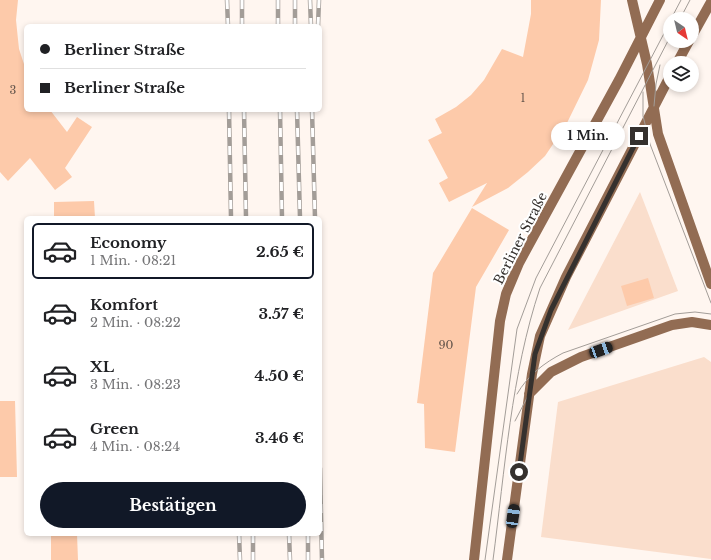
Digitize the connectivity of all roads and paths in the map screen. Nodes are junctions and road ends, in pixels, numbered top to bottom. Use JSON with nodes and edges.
{"nodes":[{"id":1,"x":632,"y":0,"type":"edge"},
{"id":2,"x":660,"y":0,"type":"edge"},
{"id":3,"x":711,"y":2,"type":"edge"},
{"id":4,"x":699,"y":23,"type":"edge"},
{"id":5,"x":641,"y":35,"type":"junction"},
{"id":6,"x":663,"y":89,"type":"edge"},
{"id":7,"x":654,"y":106,"type":"junction"},
{"id":8,"x":711,"y":284,"type":"edge"},
{"id":9,"x":711,"y":324,"type":"edge"},
{"id":10,"x":529,"y":394,"type":"junction"},
{"id":11,"x":474,"y":560,"type":"edge"},
{"id":12,"x":507,"y":560,"type":"edge"}],
"edges":[{"from":1,"to":5,"type":"main road"},
{"from":2,"to":5,"type":"main road","name":"Berliner Straße"},
{"from":3,"to":4,"type":"main road"},
{"from":5,"to":7,"type":"main road"},
{"from":5,"to":11,"type":"main road","name":"Berliner Straße"},
{"from":6,"to":7,"type":"main road"},
{"from":7,"to":8,"type":"main road"},
{"from":7,"to":10,"type":"main road"},
{"from":9,"to":10,"type":"main road"},
{"from":10,"to":12,"type":"main road"}]}
